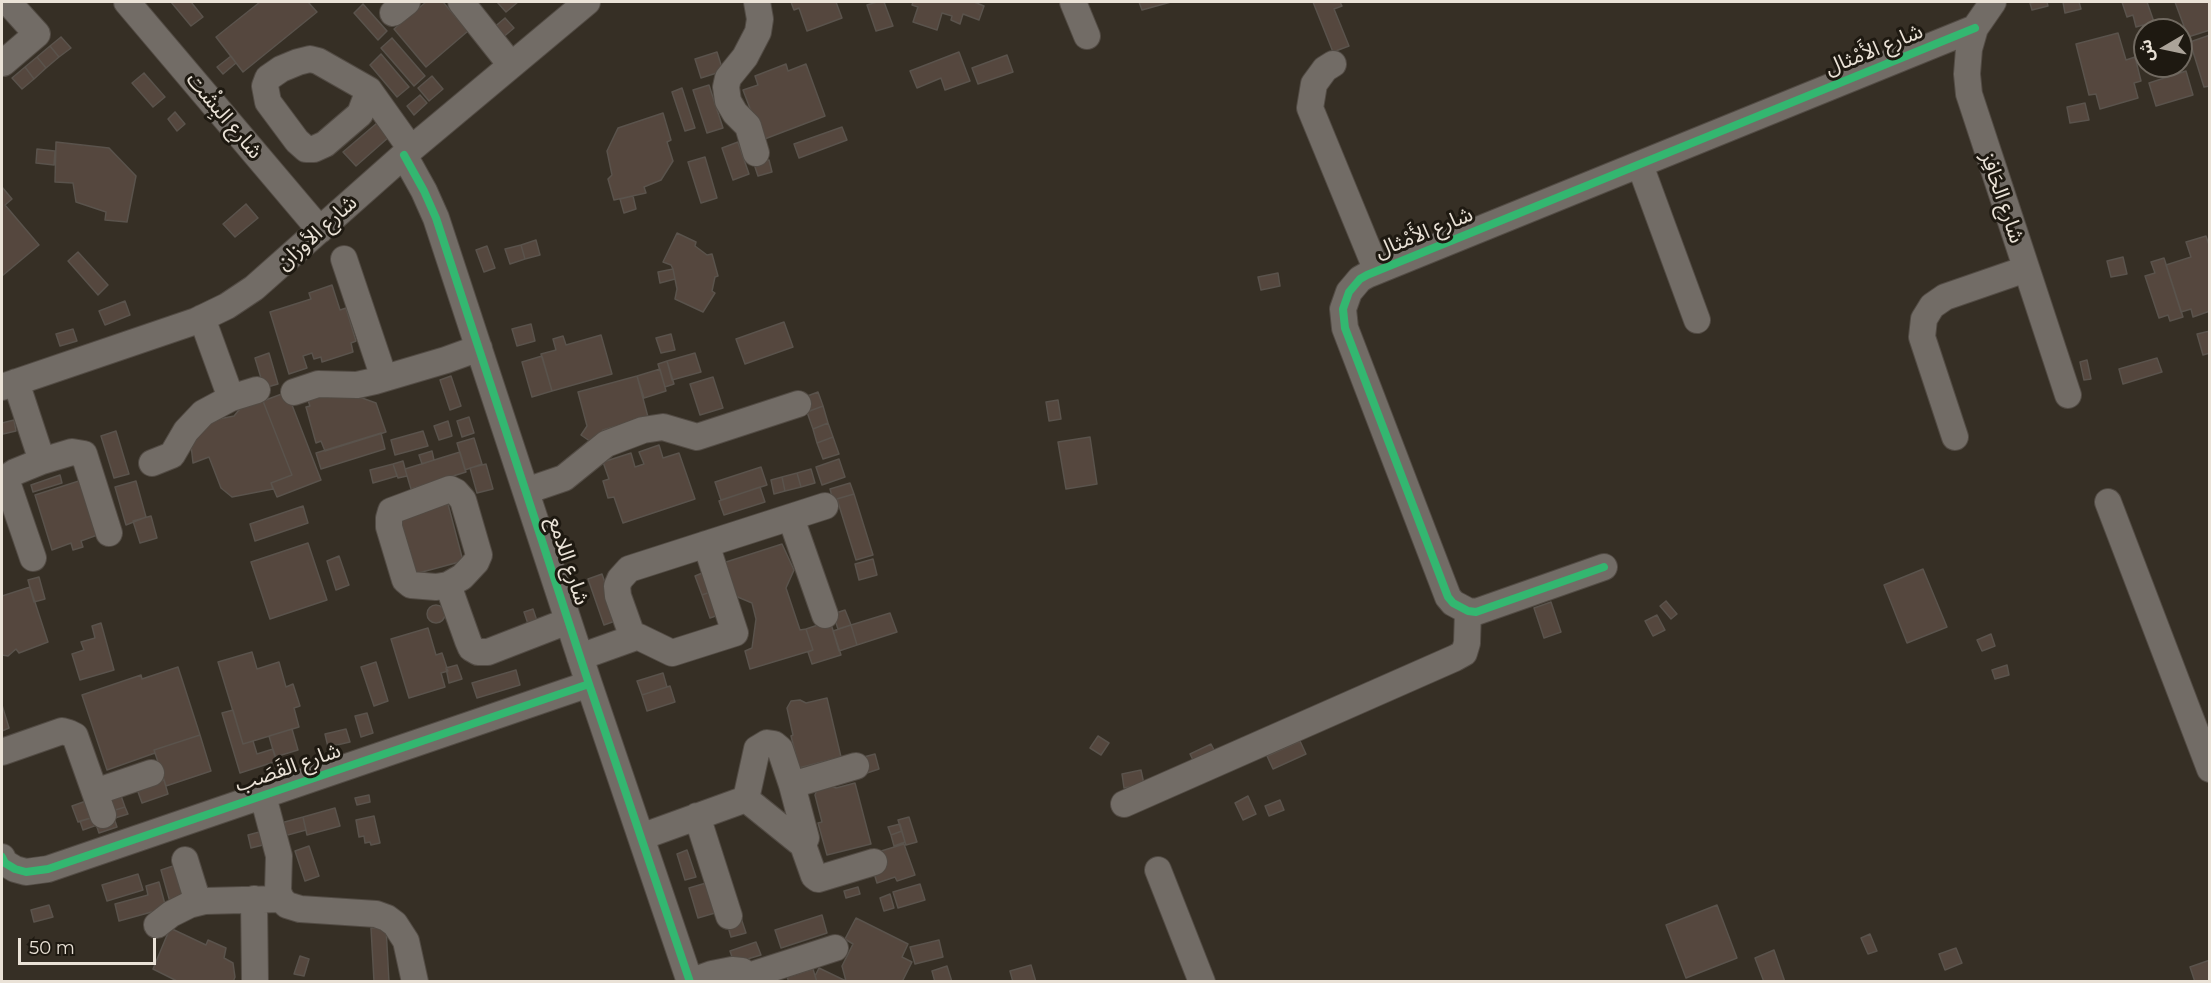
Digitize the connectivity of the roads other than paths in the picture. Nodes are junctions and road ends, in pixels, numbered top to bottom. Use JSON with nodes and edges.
{"nodes":[{"id":1,"x":8,"y":2,"type":"edge"},
{"id":2,"x":127,"y":2,"type":"edge"},
{"id":3,"x":461,"y":2,"type":"edge"},
{"id":4,"x":587,"y":2,"type":"edge"},
{"id":5,"x":757,"y":2,"type":"edge"},
{"id":6,"x":1073,"y":2,"type":"edge"},
{"id":7,"x":1993,"y":2,"type":"edge"},
{"id":8,"x":1975,"y":28,"type":"junction"},
{"id":9,"x":1087,"y":36,"type":"dead end"},
{"id":10,"x":3,"y":63,"type":"dead end"},
{"id":11,"x":1333,"y":64,"type":"dead end"},
{"id":12,"x":511,"y":65,"type":"junction"},
{"id":13,"x":369,"y":90,"type":"dead end"},
{"id":14,"x":408,"y":152,"type":"junction"},
{"id":15,"x":756,"y":153,"type":"dead end"},
{"id":16,"x":1640,"y":165,"type":"junction"},
{"id":17,"x":320,"y":230,"type":"junction"},
{"id":18,"x":344,"y":259,"type":"dead end"},
{"id":19,"x":2026,"y":269,"type":"junction"},
{"id":20,"x":1377,"y":271,"type":"junction"},
{"id":21,"x":202,"y":318,"type":"junction"},
{"id":22,"x":1697,"y":320,"type":"dead end"},
{"id":23,"x":479,"y":348,"type":"junction"},
{"id":24,"x":384,"y":378,"type":"junction"},
{"id":25,"x":9,"y":384,"type":"edge"},
{"id":26,"x":257,"y":390,"type":"dead end"},
{"id":27,"x":294,"y":393,"type":"dead end"},
{"id":28,"x":2068,"y":395,"type":"dead end"},
{"id":29,"x":231,"y":398,"type":"junction"},
{"id":30,"x":798,"y":404,"type":"dead end"},
{"id":31,"x":1955,"y":437,"type":"dead end"},
{"id":32,"x":42,"y":461,"type":"junction"},
{"id":33,"x":152,"y":463,"type":"dead end"},
{"id":34,"x":526,"y":491,"type":"junction"},
{"id":35,"x":2108,"y":502,"type":"dead end"},
{"id":36,"x":825,"y":506,"type":"dead end"},
{"id":37,"x":791,"y":518,"type":"junction"},
{"id":38,"x":110,"y":533,"type":"dead end"},
{"id":39,"x":706,"y":544,"type":"junction"},
{"id":40,"x":33,"y":558,"type":"dead end"},
{"id":41,"x":1604,"y":567,"type":"dead end"},
{"id":42,"x":448,"y":585,"type":"dead end"},
{"id":43,"x":1467,"y":611,"type":"junction"},
{"id":44,"x":825,"y":615,"type":"dead end"},
{"id":45,"x":568,"y":621,"type":"junction"},
{"id":46,"x":633,"y":638,"type":"junction"},
{"id":47,"x":580,"y":657,"type":"junction"},
{"id":48,"x":589,"y":684,"type":"junction"},
{"id":49,"x":2,"y":752,"type":"edge"},
{"id":50,"x":856,"y":766,"type":"dead end"},
{"id":51,"x":2210,"y":769,"type":"edge"},
{"id":52,"x":151,"y":773,"type":"dead end"},
{"id":53,"x":792,"y":785,"type":"junction"},
{"id":54,"x":263,"y":796,"type":"junction"},
{"id":55,"x":746,"y":799,"type":"junction"},
{"id":56,"x":1124,"y":804,"type":"dead end"},
{"id":57,"x":697,"y":816,"type":"junction"},
{"id":58,"x":641,"y":837,"type":"junction"},
{"id":59,"x":803,"y":845,"type":"junction"},
{"id":60,"x":185,"y":860,"type":"dead end"},
{"id":61,"x":3,"y":862,"type":"edge"},
{"id":62,"x":874,"y":862,"type":"dead end"},
{"id":63,"x":1158,"y":870,"type":"dead end"},
{"id":64,"x":254,"y":899,"type":"junction"},
{"id":65,"x":282,"y":899,"type":"junction"},
{"id":66,"x":198,"y":902,"type":"junction"},
{"id":67,"x":729,"y":916,"type":"dead end"},
{"id":68,"x":157,"y":925,"type":"dead end"},
{"id":69,"x":835,"y":948,"type":"dead end"},
{"id":70,"x":255,"y":981,"type":"edge"},
{"id":71,"x":415,"y":981,"type":"edge"},
{"id":72,"x":690,"y":981,"type":"edge"},
{"id":73,"x":1202,"y":981,"type":"edge"}],
"edges":[{"from":1,"to":10,"type":"street"},
{"from":2,"to":17,"type":"street","name":"شارع البِشْت"},
{"from":3,"to":12,"type":"street"},
{"from":4,"to":12,"type":"street","name":"شارع الأوزان"},
{"from":5,"to":15,"type":"street"},
{"from":6,"to":9,"type":"street"},
{"from":7,"to":8,"type":"street","name":"شارع الحَافِز"},
{"from":8,"to":16,"type":"street","name":"شارع الأَمْثال"},
{"from":8,"to":19,"type":"street","name":"شارع الحَافِز"},
{"from":11,"to":20,"type":"street","name":"شارع الأَمْثال"},
{"from":12,"to":14,"type":"street","name":"شارع الأوزان"},
{"from":13,"to":14,"type":"street","name":"شارع اللامع"},
{"from":14,"to":17,"type":"street","name":"شارع الأوزان"},
{"from":14,"to":23,"type":"street","name":"شارع اللامع"},
{"from":16,"to":20,"type":"street","name":"شارع الأَمْثال"},
{"from":16,"to":22,"type":"street"},
{"from":17,"to":21,"type":"street","name":"شارع الأوزان"},
{"from":18,"to":24,"type":"street"},
{"from":19,"to":28,"type":"street","name":"شارع الحَافِز"},
{"from":19,"to":31,"type":"street"},
{"from":20,"to":43,"type":"street","name":"شارع الأَمْثال"},
{"from":21,"to":25,"type":"street","name":"شارع الأوزان"},
{"from":21,"to":29,"type":"street"},
{"from":23,"to":24,"type":"street"},
{"from":23,"to":34,"type":"street","name":"شارع اللامع"},
{"from":24,"to":27,"type":"street"},
{"from":25,"to":32,"type":"street"},
{"from":26,"to":29,"type":"street"},
{"from":29,"to":33,"type":"street"},
{"from":30,"to":34,"type":"street"},
{"from":32,"to":38,"type":"street"},
{"from":32,"to":40,"type":"street"},
{"from":34,"to":45,"type":"street","name":"شارع اللامع"},
{"from":35,"to":51,"type":"street"},
{"from":36,"to":37,"type":"street"},
{"from":37,"to":39,"type":"street"},
{"from":37,"to":44,"type":"street"},
{"from":39,"to":46,"type":"street"},
{"from":39,"to":46,"type":"street"},
{"from":41,"to":43,"type":"street"},
{"from":42,"to":45,"type":"street"},
{"from":43,"to":56,"type":"street"},
{"from":45,"to":47,"type":"street","name":"شارع اللامع"},
{"from":46,"to":47,"type":"street"},
{"from":47,"to":48,"type":"street","name":"شارع اللامع"},
{"from":48,"to":54,"type":"street","name":"شارع القَصَب"},
{"from":48,"to":58,"type":"street","name":"شارع اللامع"},
{"from":49,"to":52,"type":"street"},
{"from":50,"to":53,"type":"street"},
{"from":53,"to":55,"type":"street"},
{"from":53,"to":59,"type":"street"},
{"from":54,"to":61,"type":"street","name":"شارع القَصَب"},
{"from":54,"to":65,"type":"street"},
{"from":55,"to":57,"type":"street"},
{"from":55,"to":59,"type":"street"},
{"from":57,"to":58,"type":"street"},
{"from":57,"to":67,"type":"street"},
{"from":58,"to":72,"type":"street","name":"شارع اللامع"},
{"from":59,"to":62,"type":"street"},
{"from":60,"to":66,"type":"street"},
{"from":63,"to":73,"type":"street"},
{"from":64,"to":65,"type":"street"},
{"from":64,"to":66,"type":"street"},
{"from":64,"to":70,"type":"street"},
{"from":65,"to":71,"type":"street"},
{"from":66,"to":68,"type":"street"},
{"from":69,"to":72,"type":"street"}]}
